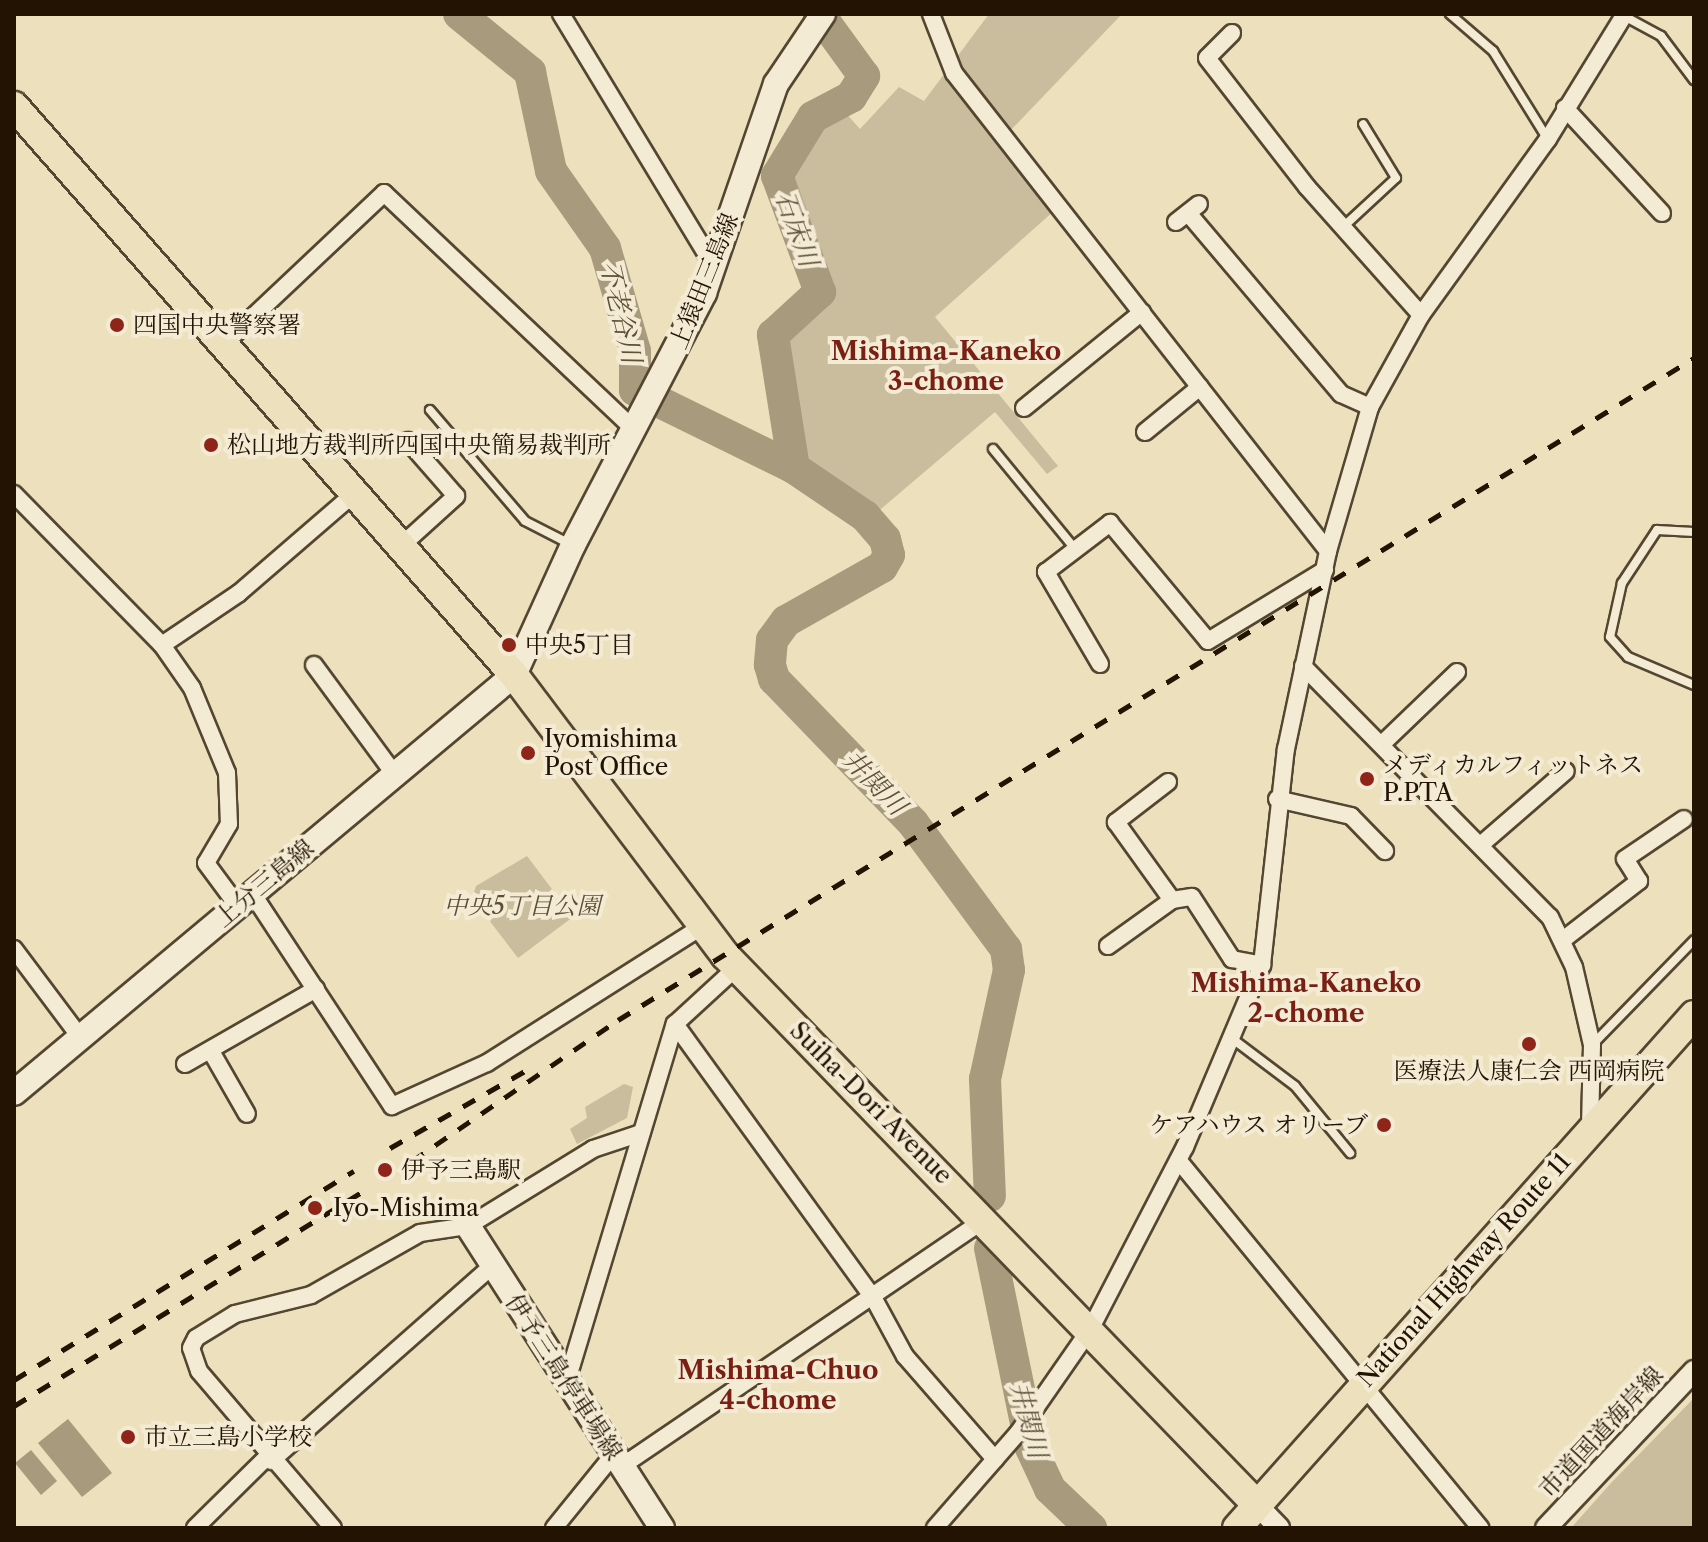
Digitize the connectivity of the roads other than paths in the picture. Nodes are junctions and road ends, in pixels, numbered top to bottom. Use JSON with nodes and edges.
{"nodes":[{"id":1,"x":561,"y":14,"type":"edge"},
{"id":2,"x":931,"y":14,"type":"edge"},
{"id":3,"x":1450,"y":14,"type":"edge"},
{"id":4,"x":1624,"y":15,"type":"edge"},
{"id":5,"x":820,"y":18,"type":"edge"},
{"id":6,"x":1232,"y":33,"type":"dead end"},
{"id":7,"x":1694,"y":80,"type":"edge"},
{"id":8,"x":14,"y":106,"type":"edge"},
{"id":9,"x":1565,"y":108,"type":"junction"},
{"id":10,"x":1363,"y":124,"type":"dead end"},
{"id":11,"x":1548,"y":139,"type":"junction"},
{"id":12,"x":1188,"y":213,"type":"dead end"},
{"id":13,"x":1662,"y":213,"type":"dead end"},
{"id":14,"x":1343,"y":228,"type":"junction"},
{"id":15,"x":713,"y":265,"type":"junction"},
{"id":16,"x":1142,"y":312,"type":"junction"},
{"id":17,"x":1421,"y":315,"type":"junction"},
{"id":18,"x":224,"y":344,"type":"junction"},
{"id":19,"x":1200,"y":387,"type":"junction"},
{"id":20,"x":1370,"y":407,"type":"junction"},
{"id":21,"x":1024,"y":408,"type":"dead end"},
{"id":22,"x":430,"y":410,"type":"dead end"},
{"id":23,"x":645,"y":412,"type":"junction"},
{"id":24,"x":1145,"y":432,"type":"dead end"},
{"id":25,"x":408,"y":441,"type":"dead end"},
{"id":26,"x":993,"y":449,"type":"dead end"},
{"id":27,"x":355,"y":493,"type":"junction"},
{"id":28,"x":14,"y":494,"type":"edge"},
{"id":29,"x":1694,"y":532,"type":"edge"},
{"id":30,"x":402,"y":545,"type":"junction"},
{"id":31,"x":573,"y":545,"type":"junction"},
{"id":32,"x":1075,"y":549,"type":"junction"},
{"id":33,"x":1328,"y":551,"type":"junction"},
{"id":34,"x":1325,"y":570,"type":"junction"},
{"id":35,"x":162,"y":645,"type":"junction"},
{"id":36,"x":1100,"y":664,"type":"dead end"},
{"id":37,"x":314,"y":665,"type":"dead end"},
{"id":38,"x":1303,"y":666,"type":"junction"},
{"id":39,"x":1457,"y":672,"type":"dead end"},
{"id":40,"x":514,"y":675,"type":"junction"},
{"id":41,"x":1694,"y":685,"type":"edge"},
{"id":42,"x":1382,"y":744,"type":"junction"},
{"id":43,"x":1566,"y":771,"type":"dead end"},
{"id":44,"x":395,"y":775,"type":"junction"},
{"id":45,"x":1168,"y":782,"type":"dead end"},
{"id":46,"x":1277,"y":799,"type":"junction"},
{"id":47,"x":1684,"y":819,"type":"dead end"},
{"id":48,"x":1484,"y":842,"type":"junction"},
{"id":49,"x":1385,"y":851,"type":"dead end"},
{"id":50,"x":244,"y":899,"type":"junction"},
{"id":51,"x":1172,"y":900,"type":"junction"},
{"id":52,"x":701,"y":927,"type":"junction"},
{"id":53,"x":1564,"y":939,"type":"junction"},
{"id":54,"x":1694,"y":940,"type":"edge"},
{"id":55,"x":1108,"y":946,"type":"dead end"},
{"id":56,"x":14,"y":949,"type":"edge"},
{"id":57,"x":1262,"y":965,"type":"junction"},
{"id":58,"x":736,"y":968,"type":"junction"},
{"id":59,"x":316,"y":989,"type":"junction"},
{"id":60,"x":1694,"y":1015,"type":"edge"},
{"id":61,"x":675,"y":1024,"type":"junction"},
{"id":62,"x":80,"y":1037,"type":"junction"},
{"id":63,"x":1234,"y":1040,"type":"junction"},
{"id":64,"x":1592,"y":1045,"type":"junction"},
{"id":65,"x":212,"y":1053,"type":"junction"},
{"id":66,"x":185,"y":1064,"type":"dead end"},
{"id":67,"x":14,"y":1093,"type":"edge"},
{"id":68,"x":247,"y":1114,"type":"dead end"},
{"id":69,"x":1590,"y":1129,"type":"junction"},
{"id":70,"x":641,"y":1133,"type":"junction"},
{"id":71,"x":1350,"y":1153,"type":"dead end"},
{"id":72,"x":1179,"y":1161,"type":"junction"},
{"id":73,"x":986,"y":1219,"type":"junction"},
{"id":74,"x":468,"y":1226,"type":"junction"},
{"id":75,"x":492,"y":1266,"type":"junction"},
{"id":76,"x":874,"y":1299,"type":"junction"},
{"id":77,"x":1091,"y":1328,"type":"junction"},
{"id":78,"x":1694,"y":1371,"type":"edge"},
{"id":79,"x":1361,"y":1384,"type":"junction"},
{"id":80,"x":566,"y":1385,"type":"junction"},
{"id":81,"x":269,"y":1458,"type":"junction"},
{"id":82,"x":995,"y":1459,"type":"junction"},
{"id":83,"x":618,"y":1460,"type":"junction"},
{"id":84,"x":1257,"y":1505,"type":"junction"},
{"id":85,"x":325,"y":1525,"type":"edge"},
{"id":86,"x":195,"y":1528,"type":"edge"},
{"id":87,"x":554,"y":1528,"type":"edge"},
{"id":88,"x":662,"y":1528,"type":"edge"},
{"id":89,"x":935,"y":1528,"type":"edge"},
{"id":90,"x":1237,"y":1528,"type":"edge"},
{"id":91,"x":1279,"y":1528,"type":"edge"},
{"id":92,"x":1480,"y":1528,"type":"edge"},
{"id":93,"x":1546,"y":1528,"type":"edge"}],
"edges":[{"from":1,"to":15,"type":"street"},
{"from":2,"to":16,"type":"street"},
{"from":3,"to":11,"type":"lane"},
{"from":4,"to":7,"type":"lane"},
{"from":4,"to":9,"type":"street"},
{"from":5,"to":15,"type":"main road","name":"上猿田三島線"},
{"from":6,"to":14,"type":"street"},
{"from":8,"to":18,"type":"highway","name":"Suiha-Dori Avenue"},
{"from":9,"to":11,"type":"street"},
{"from":9,"to":13,"type":"street"},
{"from":10,"to":14,"type":"lane"},
{"from":11,"to":17,"type":"street"},
{"from":12,"to":20,"type":"street"},
{"from":14,"to":17,"type":"street"},
{"from":15,"to":23,"type":"main road","name":"上猿田三島線"},
{"from":16,"to":19,"type":"street"},
{"from":16,"to":21,"type":"street"},
{"from":17,"to":20,"type":"street"},
{"from":18,"to":23,"type":"street"},
{"from":18,"to":27,"type":"highway","name":"Suiha-Dori Avenue"},
{"from":19,"to":24,"type":"street"},
{"from":19,"to":33,"type":"street"},
{"from":20,"to":33,"type":"street"},
{"from":22,"to":31,"type":"lane"},
{"from":23,"to":31,"type":"main road","name":"上猿田三島線"},
{"from":25,"to":30,"type":"street"},
{"from":26,"to":32,"type":"lane"},
{"from":27,"to":30,"type":"highway","name":"Suiha-Dori Avenue"},
{"from":27,"to":35,"type":"street"},
{"from":28,"to":35,"type":"street"},
{"from":29,"to":41,"type":"lane"},
{"from":30,"to":40,"type":"highway","name":"Suiha-Dori Avenue"},
{"from":31,"to":40,"type":"main road","name":"上猿田三島線"},
{"from":32,"to":34,"type":"street"},
{"from":32,"to":36,"type":"street"},
{"from":33,"to":34,"type":"street"},
{"from":34,"to":38,"type":"street"},
{"from":35,"to":50,"type":"street"},
{"from":37,"to":44,"type":"street"},
{"from":38,"to":42,"type":"street"},
{"from":38,"to":46,"type":"street"},
{"from":39,"to":42,"type":"street"},
{"from":40,"to":44,"type":"main road","name":"上分三島線"},
{"from":40,"to":52,"type":"highway","name":"Suiha-Dori Avenue"},
{"from":42,"to":48,"type":"street"},
{"from":43,"to":48,"type":"street"},
{"from":44,"to":50,"type":"main road","name":"上分三島線"},
{"from":45,"to":51,"type":"street"},
{"from":46,"to":49,"type":"street"},
{"from":46,"to":57,"type":"street"},
{"from":47,"to":53,"type":"street"},
{"from":48,"to":53,"type":"street"},
{"from":50,"to":59,"type":"street"},
{"from":50,"to":62,"type":"main road","name":"上分三島線"},
{"from":51,"to":55,"type":"street"},
{"from":51,"to":57,"type":"street"},
{"from":52,"to":58,"type":"highway","name":"Suiha-Dori Avenue"},
{"from":52,"to":59,"type":"street"},
{"from":53,"to":64,"type":"street"},
{"from":54,"to":64,"type":"lane"},
{"from":56,"to":62,"type":"street"},
{"from":57,"to":63,"type":"street"},
{"from":58,"to":61,"type":"street"},
{"from":58,"to":73,"type":"highway","name":"Suiha-Dori Avenue"},
{"from":59,"to":65,"type":"street"},
{"from":60,"to":69,"type":"highway","name":"National Highway Route 11"},
{"from":61,"to":70,"type":"street"},
{"from":61,"to":76,"type":"street"},
{"from":62,"to":67,"type":"main road","name":"上分三島線"},
{"from":63,"to":71,"type":"lane"},
{"from":63,"to":72,"type":"street"},
{"from":64,"to":69,"type":"street"},
{"from":65,"to":66,"type":"street"},
{"from":65,"to":68,"type":"street"},
{"from":69,"to":79,"type":"highway","name":"National Highway Route 11"},
{"from":70,"to":74,"type":"street"},
{"from":70,"to":80,"type":"street"},
{"from":72,"to":77,"type":"street"},
{"from":72,"to":79,"type":"street"},
{"from":73,"to":76,"type":"street"},
{"from":73,"to":77,"type":"highway","name":"Suiha-Dori Avenue"},
{"from":74,"to":75,"type":"main road","name":"伊予三島停車場線"},
{"from":74,"to":81,"type":"street"},
{"from":75,"to":80,"type":"main road","name":"伊予三島停車場線"},
{"from":75,"to":81,"type":"street"},
{"from":76,"to":82,"type":"street"},
{"from":76,"to":83,"type":"street"},
{"from":77,"to":82,"type":"street"},
{"from":77,"to":84,"type":"highway","name":"Suiha-Dori Avenue"},
{"from":78,"to":93,"type":"street","name":"市道国道海岸線"},
{"from":79,"to":84,"type":"highway","name":"National Highway Route 11"},
{"from":79,"to":92,"type":"street"},
{"from":80,"to":83,"type":"main road","name":"伊予三島停車場線"},
{"from":81,"to":85,"type":"street"},
{"from":81,"to":86,"type":"street"},
{"from":82,"to":89,"type":"street"},
{"from":83,"to":87,"type":"street"},
{"from":83,"to":88,"type":"main road","name":"伊予三島停車場線"},
{"from":84,"to":90,"type":"highway","name":"National Highway Route 11"},
{"from":84,"to":91,"type":"street"}]}
